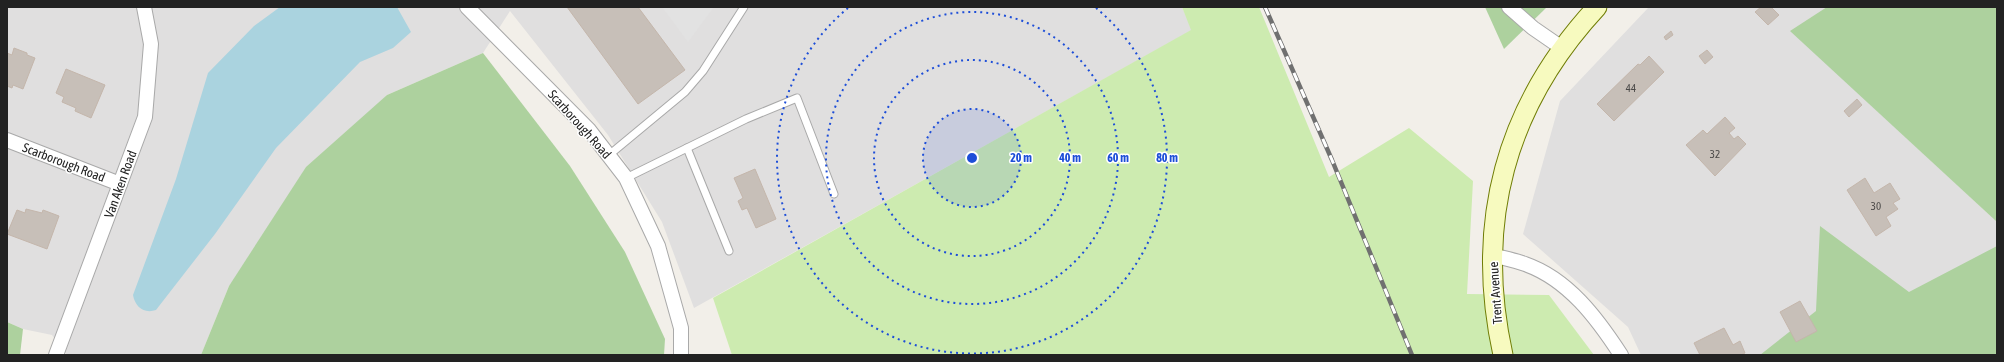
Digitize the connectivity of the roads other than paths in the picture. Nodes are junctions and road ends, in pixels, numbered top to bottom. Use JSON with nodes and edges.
{"nodes":[{"id":1,"x":144,"y":7,"type":"edge"},
{"id":2,"x":467,"y":7,"type":"edge"},
{"id":3,"x":744,"y":7,"type":"edge"},
{"id":4,"x":1509,"y":7,"type":"edge"},
{"id":5,"x":1597,"y":7,"type":"edge"},
{"id":6,"x":1562,"y":48,"type":"junction"},
{"id":7,"x":7,"y":140,"type":"edge"},
{"id":8,"x":687,"y":148,"type":"junction"},
{"id":9,"x":609,"y":155,"type":"junction"},
{"id":10,"x":626,"y":178,"type":"junction"},
{"id":11,"x":120,"y":184,"type":"junction"},
{"id":12,"x":834,"y":194,"type":"dead end"},
{"id":13,"x":729,"y":250,"type":"dead end"},
{"id":14,"x":1492,"y":255,"type":"junction"},
{"id":15,"x":56,"y":355,"type":"edge"},
{"id":16,"x":681,"y":355,"type":"edge"},
{"id":17,"x":1503,"y":355,"type":"edge"},
{"id":18,"x":1621,"y":355,"type":"edge"}],
"edges":[{"from":1,"to":11,"type":"street","name":"Van Aken Road"},
{"from":2,"to":9,"type":"street","name":"Scarborough Road"},
{"from":3,"to":9,"type":"lane"},
{"from":4,"to":6,"type":"street"},
{"from":5,"to":6,"type":"street"},
{"from":6,"to":14,"type":"street"},
{"from":7,"to":11,"type":"street","name":"Scarborough Road"},
{"from":8,"to":10,"type":"lane"},
{"from":8,"to":12,"type":"lane"},
{"from":8,"to":13,"type":"lane"},
{"from":9,"to":10,"type":"street","name":"Scarborough Road"},
{"from":10,"to":16,"type":"street","name":"Scarborough Road"},
{"from":11,"to":15,"type":"street","name":"Van Aken Road"},
{"from":14,"to":17,"type":"street","name":"Trent Avenue"},
{"from":14,"to":18,"type":"street","name":"Trent Avenue"}]}
